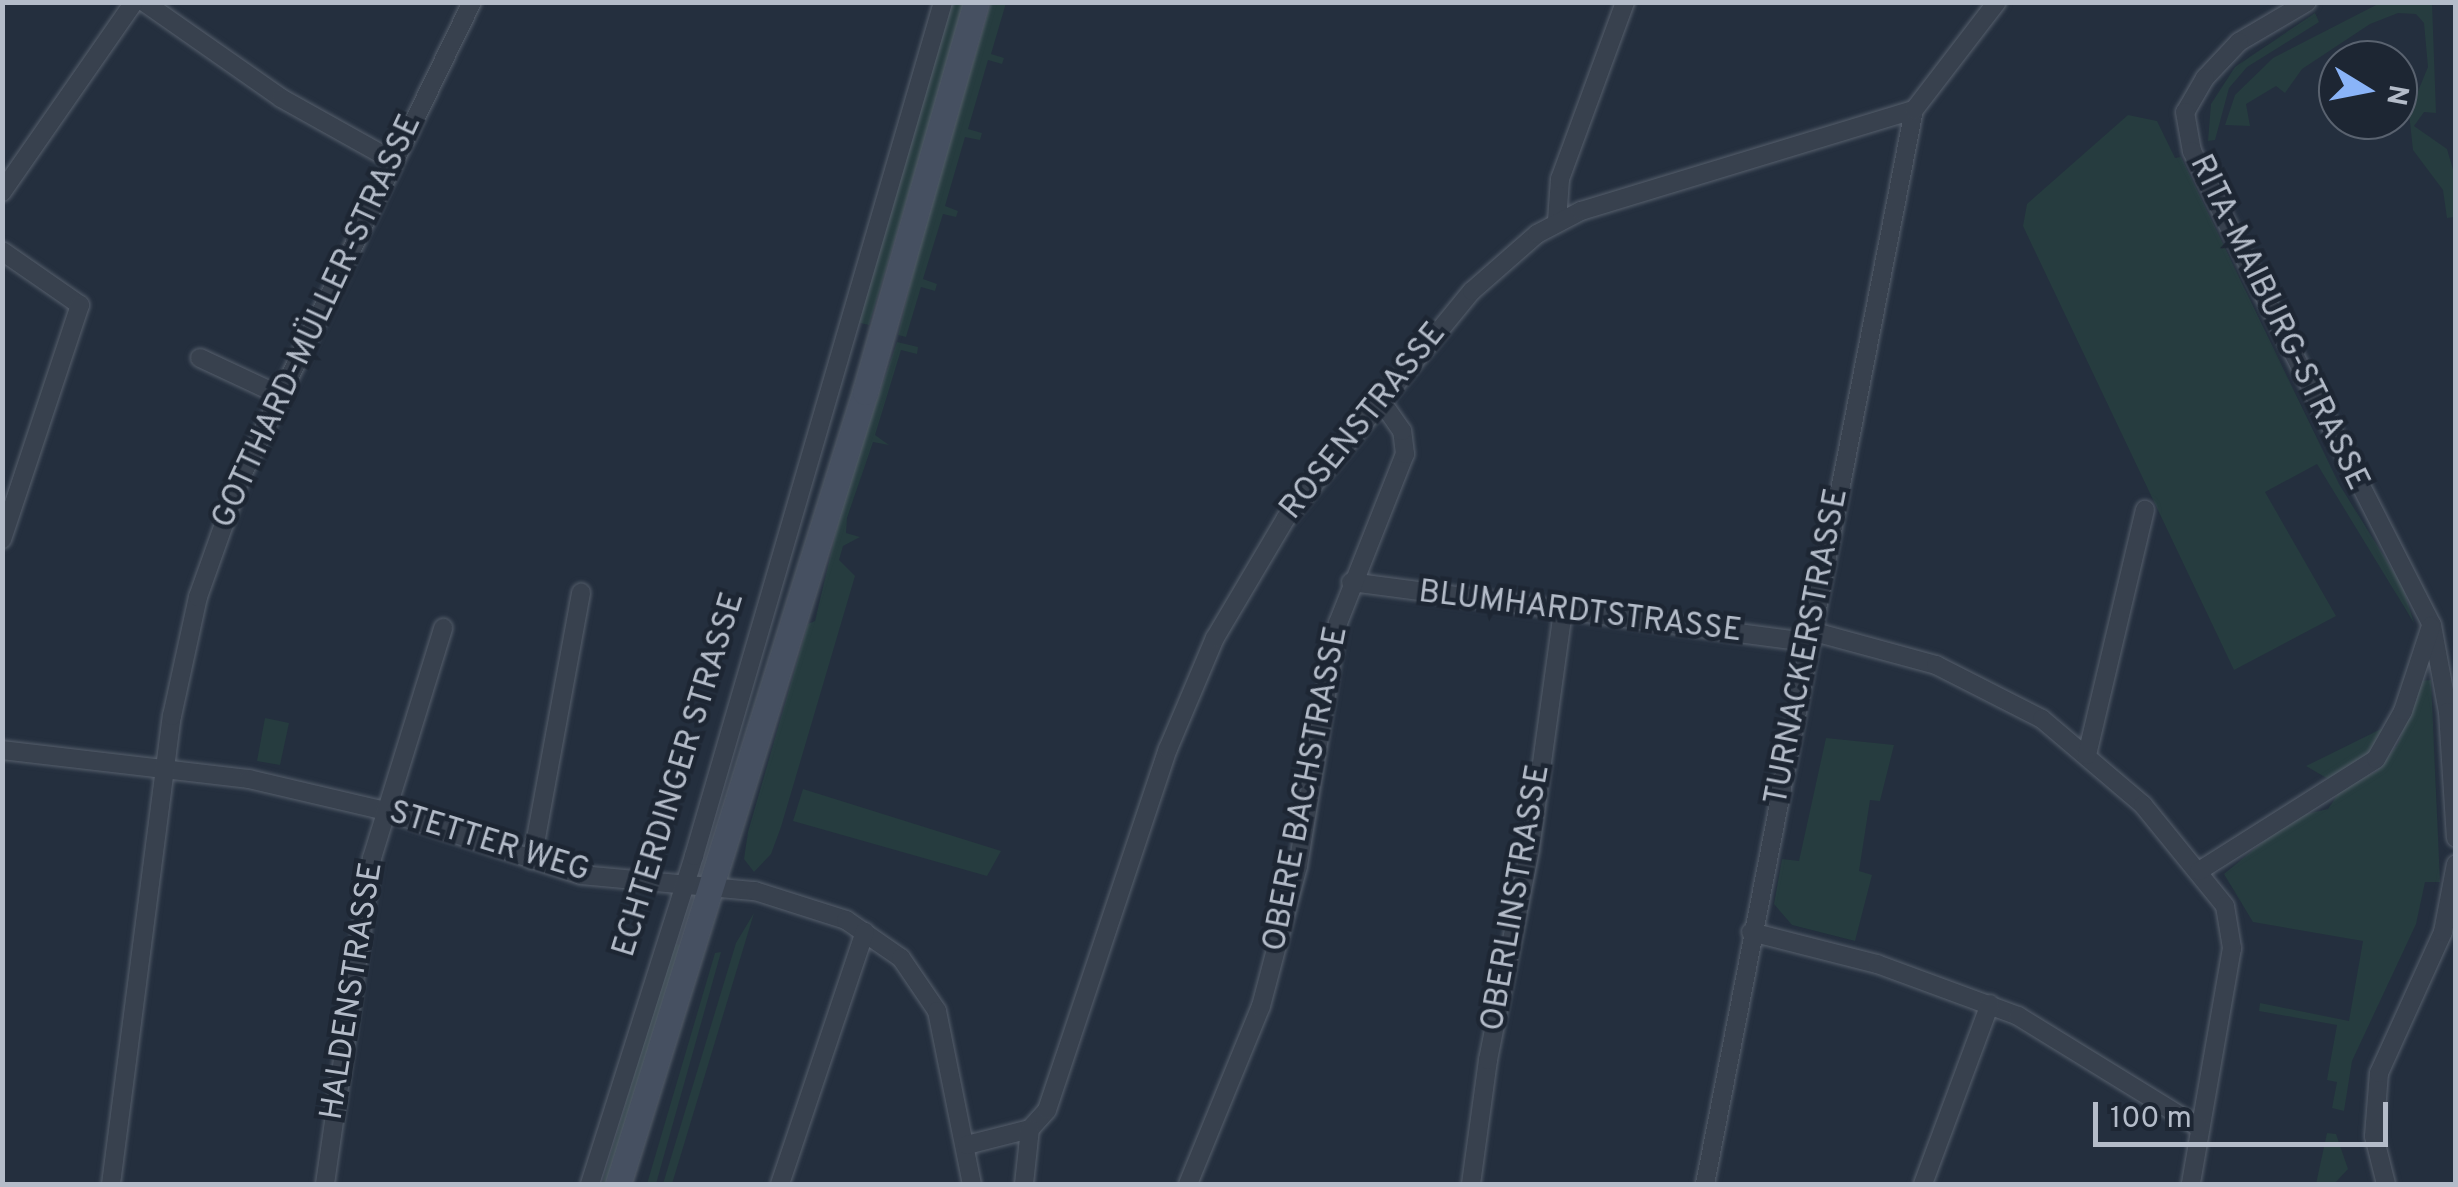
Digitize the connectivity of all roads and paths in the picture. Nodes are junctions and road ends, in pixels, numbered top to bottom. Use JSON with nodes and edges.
{"nodes":[{"id":1,"x":134,"y":2,"type":"edge"},
{"id":2,"x":144,"y":2,"type":"edge"},
{"id":3,"x":472,"y":2,"type":"edge"},
{"id":4,"x":943,"y":2,"type":"edge"},
{"id":5,"x":976,"y":2,"type":"edge"},
{"id":6,"x":1625,"y":2,"type":"edge"},
{"id":7,"x":1997,"y":2,"type":"edge"},
{"id":8,"x":2307,"y":2,"type":"edge"},
{"id":9,"x":1914,"y":110,"type":"junction"},
{"id":10,"x":390,"y":159,"type":"junction"},
{"id":11,"x":2,"y":192,"type":"edge"},
{"id":12,"x":1557,"y":221,"type":"junction"},
{"id":13,"x":2,"y":251,"type":"edge"},
{"id":14,"x":200,"y":358,"type":"dead end"},
{"id":15,"x":830,"y":383,"type":"junction"},
{"id":16,"x":865,"y":392,"type":"junction"},
{"id":17,"x":279,"y":396,"type":"junction"},
{"id":18,"x":1380,"y":398,"type":"junction"},
{"id":19,"x":2145,"y":510,"type":"dead end"},
{"id":20,"x":2,"y":539,"type":"edge"},
{"id":21,"x":1351,"y":582,"type":"junction"},
{"id":22,"x":581,"y":592,"type":"dead end"},
{"id":23,"x":1563,"y":610,"type":"junction"},
{"id":24,"x":2432,"y":625,"type":"junction"},
{"id":25,"x":443,"y":628,"type":"dead end"},
{"id":26,"x":1810,"y":636,"type":"junction"},
{"id":27,"x":2,"y":750,"type":"edge"},
{"id":28,"x":2088,"y":755,"type":"junction"},
{"id":29,"x":165,"y":766,"type":"junction"},
{"id":30,"x":385,"y":811,"type":"junction"},
{"id":31,"x":2456,"y":838,"type":"edge"},
{"id":32,"x":532,"y":860,"type":"junction"},
{"id":33,"x":2456,"y":864,"type":"edge"},
{"id":34,"x":2199,"y":871,"type":"junction"},
{"id":35,"x":684,"y":886,"type":"junction"},
{"id":36,"x":714,"y":886,"type":"junction"},
{"id":37,"x":864,"y":932,"type":"junction"},
{"id":38,"x":1752,"y":932,"type":"junction"},
{"id":39,"x":1990,"y":1004,"type":"junction"},
{"id":40,"x":2200,"y":1128,"type":"junction"},
{"id":41,"x":1030,"y":1129,"type":"junction"},
{"id":42,"x":966,"y":1145,"type":"junction"},
{"id":43,"x":111,"y":1184,"type":"edge"},
{"id":44,"x":325,"y":1184,"type":"edge"},
{"id":45,"x":590,"y":1184,"type":"edge"},
{"id":46,"x":618,"y":1184,"type":"edge"},
{"id":47,"x":780,"y":1184,"type":"edge"},
{"id":48,"x":972,"y":1184,"type":"edge"},
{"id":49,"x":1024,"y":1184,"type":"edge"},
{"id":50,"x":1188,"y":1184,"type":"edge"},
{"id":51,"x":1472,"y":1184,"type":"edge"},
{"id":52,"x":1705,"y":1184,"type":"edge"},
{"id":53,"x":1923,"y":1184,"type":"edge"},
{"id":54,"x":2191,"y":1184,"type":"edge"},
{"id":55,"x":2386,"y":1184,"type":"edge"}],
"edges":[{"from":1,"to":11,"type":"street"},
{"from":2,"to":10,"type":"street"},
{"from":3,"to":10,"type":"street","name":"GOTTHARD-MÜLLER-STRASSE"},
{"from":4,"to":15,"type":"street","name":"ECHTERDINGER STRASSE"},
{"from":5,"to":16,"type":"main road","name":"ECHTERDINGER STRASSE"},
{"from":6,"to":12,"type":"street"},
{"from":7,"to":9,"type":"street"},
{"from":8,"to":24,"type":"street","name":"RITA-MAIBURG-STRASSE"},
{"from":9,"to":12,"type":"street","name":"ROSENSTRASSE"},
{"from":9,"to":26,"type":"street","name":"TURNACKERSTRASSE"},
{"from":10,"to":17,"type":"street","name":"GOTTHARD-MÜLLER-STRASSE"},
{"from":12,"to":18,"type":"street","name":"ROSENSTRASSE"},
{"from":13,"to":20,"type":"street"},
{"from":14,"to":17,"type":"street"},
{"from":15,"to":16,"type":"street"},
{"from":15,"to":35,"type":"street","name":"ECHTERDINGER STRASSE"},
{"from":16,"to":36,"type":"main road","name":"ECHTERDINGER STRASSE"},
{"from":17,"to":29,"type":"street","name":"GOTTHARD-MÜLLER-STRASSE"},
{"from":18,"to":21,"type":"street","name":"OBERE BACHSTRASSE"},
{"from":18,"to":41,"type":"street","name":"ROSENSTRASSE"},
{"from":19,"to":28,"type":"street"},
{"from":21,"to":23,"type":"street","name":"BLUMHARDTSTRASSE"},
{"from":21,"to":50,"type":"street","name":"OBERE BACHSTRASSE"},
{"from":22,"to":32,"type":"street"},
{"from":23,"to":26,"type":"street","name":"BLUMHARDTSTRASSE"},
{"from":23,"to":51,"type":"street","name":"OBERLINSTRASSE"},
{"from":24,"to":31,"type":"street","name":"RITA-MAIBURG-STRASSE"},
{"from":24,"to":34,"type":"street"},
{"from":25,"to":30,"type":"street","name":"HALDENSTRASSE"},
{"from":26,"to":28,"type":"street","name":"BLUMHARDTSTRASSE"},
{"from":26,"to":38,"type":"street","name":"TURNACKERSTRASSE"},
{"from":27,"to":29,"type":"street","name":"STETTER WEG"},
{"from":28,"to":34,"type":"street","name":"BLUMHARDTSTRASSE"},
{"from":29,"to":30,"type":"street","name":"STETTER WEG"},
{"from":29,"to":43,"type":"street","name":"GOTTHARD-MÜLLER-STRASSE"},
{"from":30,"to":32,"type":"street","name":"STETTER WEG"},
{"from":30,"to":44,"type":"street","name":"HALDENSTRASSE"},
{"from":32,"to":35,"type":"street","name":"STETTER WEG"},
{"from":33,"to":55,"type":"street"},
{"from":34,"to":40,"type":"street","name":"BLUMHARDTSTRASSE"},
{"from":35,"to":36,"type":"street","name":"STETTER WEG"},
{"from":35,"to":45,"type":"street","name":"ECHTERDINGER STRASSE"},
{"from":36,"to":37,"type":"street","name":"STETTER WEG"},
{"from":36,"to":46,"type":"main road","name":"ECHTERDINGER STRASSE"},
{"from":37,"to":42,"type":"street","name":"STETTER WEG"},
{"from":37,"to":47,"type":"street"},
{"from":38,"to":39,"type":"street"},
{"from":38,"to":52,"type":"street","name":"TURNACKERSTRASSE"},
{"from":39,"to":40,"type":"street"},
{"from":39,"to":53,"type":"street"},
{"from":40,"to":54,"type":"street","name":"BLUMHARDTSTRASSE"},
{"from":41,"to":42,"type":"street"},
{"from":41,"to":49,"type":"street","name":"ROSENSTRASSE"},
{"from":42,"to":48,"type":"street","name":"STETTER WEG"}]}
